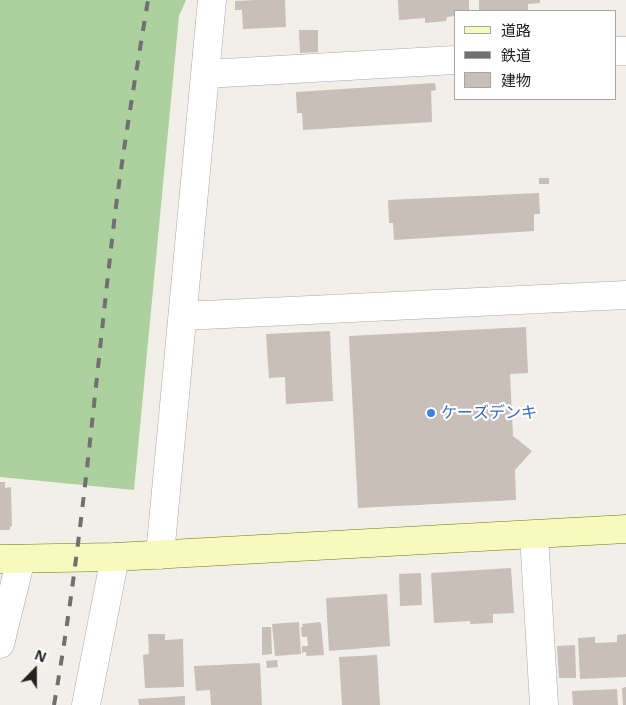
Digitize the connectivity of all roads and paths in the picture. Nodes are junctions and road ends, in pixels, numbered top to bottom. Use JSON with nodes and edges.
{"nodes":[{"id":1,"x":212,"y":0,"type":"edge"},
{"id":2,"x":454,"y":60,"type":"edge"},
{"id":3,"x":206,"y":74,"type":"junction"},
{"id":4,"x":626,"y":295,"type":"edge"},
{"id":5,"x":183,"y":316,"type":"junction"},
{"id":6,"x":626,"y":529,"type":"edge"},
{"id":7,"x":534,"y":535,"type":"junction"},
{"id":8,"x":160,"y":555,"type":"junction"},
{"id":9,"x":115,"y":557,"type":"junction"},
{"id":10,"x":11,"y":559,"type":"edge"},
{"id":11,"x":0,"y":644,"type":"edge"},
{"id":12,"x":86,"y":705,"type":"edge"},
{"id":13,"x":544,"y":705,"type":"edge"}],
"edges":[{"from":1,"to":3,"type":"street"},
{"from":2,"to":3,"type":"street"},
{"from":3,"to":5,"type":"street"},
{"from":4,"to":5,"type":"street"},
{"from":5,"to":8,"type":"street"},
{"from":6,"to":7,"type":"street"},
{"from":7,"to":8,"type":"street"},
{"from":7,"to":13,"type":"street"},
{"from":8,"to":9,"type":"street"},
{"from":9,"to":10,"type":"street"},
{"from":9,"to":12,"type":"street"},
{"from":10,"to":11,"type":"street"}]}
